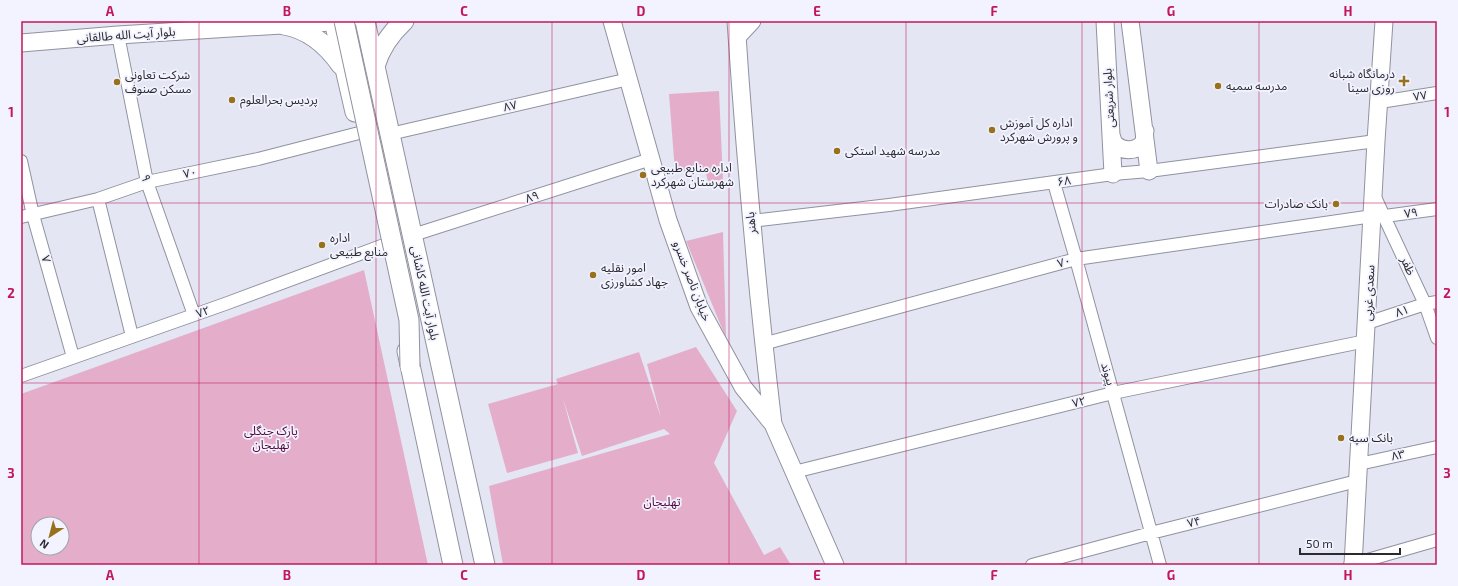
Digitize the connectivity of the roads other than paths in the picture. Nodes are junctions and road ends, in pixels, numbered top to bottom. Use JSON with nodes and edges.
{"nodes":[{"id":1,"x":341,"y":21,"type":"edge"},
{"id":2,"x":356,"y":21,"type":"edge"},
{"id":3,"x":366,"y":21,"type":"edge"},
{"id":4,"x":404,"y":21,"type":"edge"},
{"id":5,"x":612,"y":21,"type":"edge"},
{"id":6,"x":725,"y":21,"type":"edge"},
{"id":7,"x":752,"y":21,"type":"edge"},
{"id":8,"x":1105,"y":21,"type":"edge"},
{"id":9,"x":1130,"y":21,"type":"edge"},
{"id":10,"x":1384,"y":21,"type":"edge"},
{"id":11,"x":246,"y":24,"type":"edge"},
{"id":12,"x":284,"y":25,"type":"junction"},
{"id":13,"x":736,"y":29,"type":"edge"},
{"id":14,"x":118,"y":35,"type":"junction"},
{"id":15,"x":21,"y":43,"type":"edge"},
{"id":16,"x":375,"y":66,"type":"junction"},
{"id":17,"x":345,"y":73,"type":"junction"},
{"id":18,"x":629,"y":79,"type":"junction"},
{"id":19,"x":1437,"y":93,"type":"edge"},
{"id":20,"x":1380,"y":102,"type":"junction"},
{"id":21,"x":1144,"y":131,"type":"junction"},
{"id":22,"x":359,"y":133,"type":"junction"},
{"id":23,"x":390,"y":134,"type":"junction"},
{"id":24,"x":1111,"y":135,"type":"junction"},
{"id":25,"x":1376,"y":142,"type":"junction"},
{"id":26,"x":651,"y":159,"type":"junction"},
{"id":27,"x":21,"y":161,"type":"edge"},
{"id":28,"x":1149,"y":171,"type":"junction"},
{"id":29,"x":1113,"y":174,"type":"junction"},
{"id":30,"x":147,"y":182,"type":"junction"},
{"id":31,"x":1054,"y":183,"type":"junction"},
{"id":32,"x":98,"y":199,"type":"junction"},
{"id":33,"x":1437,"y":209,"type":"edge"},
{"id":34,"x":27,"y":216,"type":"edge"},
{"id":35,"x":1379,"y":216,"type":"junction"},
{"id":36,"x":751,"y":221,"type":"junction"},
{"id":37,"x":413,"y":235,"type":"junction"},
{"id":38,"x":384,"y":245,"type":"junction"},
{"id":39,"x":1076,"y":258,"type":"junction"},
{"id":40,"x":1431,"y":303,"type":"edge"},
{"id":41,"x":194,"y":315,"type":"junction"},
{"id":42,"x":1367,"y":323,"type":"junction"},
{"id":43,"x":132,"y":336,"type":"junction"},
{"id":44,"x":1437,"y":338,"type":"edge"},
{"id":45,"x":1366,"y":341,"type":"junction"},
{"id":46,"x":763,"y":344,"type":"junction"},
{"id":47,"x":73,"y":357,"type":"junction"},
{"id":48,"x":440,"y":359,"type":"junction"},
{"id":49,"x":410,"y":367,"type":"junction"},
{"id":50,"x":21,"y":376,"type":"edge"},
{"id":51,"x":1113,"y":394,"type":"junction"},
{"id":52,"x":773,"y":424,"type":"junction"},
{"id":53,"x":1437,"y":447,"type":"edge"},
{"id":54,"x":1359,"y":464,"type":"junction"},
{"id":55,"x":794,"y":472,"type":"junction"},
{"id":56,"x":1358,"y":482,"type":"junction"},
{"id":57,"x":1151,"y":532,"type":"junction"},
{"id":58,"x":1437,"y":540,"type":"edge"},
{"id":59,"x":453,"y":565,"type":"edge"},
{"id":60,"x":485,"y":565,"type":"edge"},
{"id":61,"x":836,"y":565,"type":"edge"},
{"id":62,"x":1032,"y":565,"type":"edge"},
{"id":63,"x":1160,"y":565,"type":"edge"},
{"id":64,"x":1352,"y":565,"type":"edge"}],
"edges":[{"from":1,"to":12,"type":"main road","name":"بلوار آیت الله طالقانی"},
{"from":1,"to":17,"type":"main road"},
{"from":1,"to":49,"type":"main road","bridge":true},
{"from":2,"to":48,"type":"main road"},
{"from":3,"to":16,"type":"main road","name":"بلوار آیت الله کاشانی"},
{"from":4,"to":16,"type":"main road"},
{"from":5,"to":18,"type":"main road","name":"خیابان ناصر خسرو"},
{"from":6,"to":13,"type":"main road"},
{"from":7,"to":13,"type":"main road"},
{"from":8,"to":24,"type":"main road","name":"بلوار شریعتی"},
{"from":9,"to":21,"type":"main road"},
{"from":10,"to":20,"type":"main road","name":"سعدی غربی"},
{"from":11,"to":12,"type":"main road","name":"بلوار آیت الله طالقانی"},
{"from":11,"to":14,"type":"main road","name":"بلوار آیت الله طالقانی"},
{"from":12,"to":17,"type":"main road"},
{"from":13,"to":36,"type":"main road","name":"باهنر"},
{"from":14,"to":15,"type":"main road","name":"بلوار آیت الله طالقانی"},
{"from":14,"to":30,"type":"street","name":"۹"},
{"from":16,"to":23,"type":"main road","name":"بلوار آیت الله کاشانی"},
{"from":17,"to":22,"type":"main road"},
{"from":18,"to":23,"type":"street","name":"۸۷"},
{"from":18,"to":26,"type":"main road","name":"خیابان ناصر خسرو"},
{"from":19,"to":20,"type":"street","name":"۷۷"},
{"from":20,"to":25,"type":"main road","name":"سعدی غربی"},
{"from":21,"to":24,"type":"main road"},
{"from":21,"to":28,"type":"main road"},
{"from":22,"to":30,"type":"street","name":"۷۰"},
{"from":22,"to":38,"type":"main road"},
{"from":23,"to":37,"type":"main road","name":"بلوار آیت الله کاشانی"},
{"from":24,"to":29,"type":"main road","name":"بلوار شریعتی"},
{"from":25,"to":28,"type":"street","name":"۶۸"},
{"from":25,"to":35,"type":"main road","name":"سعدی غربی"},
{"from":26,"to":37,"type":"street","name":"۸۹"},
{"from":26,"to":52,"type":"main road","name":"خیابان ناصر خسرو"},
{"from":27,"to":34,"type":"street","name":"۷"},
{"from":28,"to":29,"type":"street","name":"۶۸"},
{"from":29,"to":31,"type":"street","name":"۶۸"},
{"from":30,"to":32,"type":"street","name":"۷۰"},
{"from":30,"to":41,"type":"street","name":"۹"},
{"from":31,"to":36,"type":"street","name":"۶۸"},
{"from":31,"to":39,"type":"street","name":"پیوند"},
{"from":32,"to":34,"type":"street","name":"۷۰"},
{"from":32,"to":43,"type":"street"},
{"from":33,"to":35,"type":"street","name":"۷۹"},
{"from":34,"to":47,"type":"street","name":"۷"},
{"from":35,"to":39,"type":"street","name":"۷۰"},
{"from":35,"to":40,"type":"street","name":"ظفر"},
{"from":35,"to":42,"type":"main road","name":"سعدی غربی"},
{"from":36,"to":46,"type":"main road","name":"باهنر"},
{"from":37,"to":48,"type":"main road","name":"بلوار آیت الله کاشانی"},
{"from":38,"to":41,"type":"street","name":"۷۲"},
{"from":38,"to":49,"type":"main road"},
{"from":39,"to":46,"type":"street","name":"۷۰"},
{"from":39,"to":51,"type":"street","name":"پیوند"},
{"from":40,"to":42,"type":"street","name":"۸۱"},
{"from":40,"to":44,"type":"street","name":"ظفر"},
{"from":41,"to":43,"type":"street","name":"۷۲"},
{"from":42,"to":45,"type":"main road","name":"سعدی غربی"},
{"from":43,"to":47,"type":"street","name":"۷۲"},
{"from":45,"to":51,"type":"street","name":"۷۲"},
{"from":45,"to":54,"type":"main road","name":"سعدی غربی"},
{"from":46,"to":52,"type":"main road","name":"باهنر"},
{"from":47,"to":50,"type":"street","name":"۷۲"},
{"from":48,"to":60,"type":"main road","name":"بلوار آیت الله کاشانی"},
{"from":49,"to":59,"type":"main road"},
{"from":51,"to":55,"type":"street","name":"۷۲"},
{"from":51,"to":57,"type":"street","name":"پیوند"},
{"from":52,"to":55,"type":"main road","name":"خیابان ناصر خسرو"},
{"from":53,"to":54,"type":"street","name":"۸۳"},
{"from":54,"to":56,"type":"main road","name":"سعدی غربی"},
{"from":55,"to":61,"type":"main road","name":"خیابان ناصر خسرو"},
{"from":56,"to":57,"type":"street","name":"۷۴"},
{"from":56,"to":64,"type":"main road","name":"سعدی غربی"},
{"from":57,"to":62,"type":"street","name":"۷۴"},
{"from":57,"to":63,"type":"street","name":"پیوند"},
{"from":58,"to":64,"type":"street"}]}
